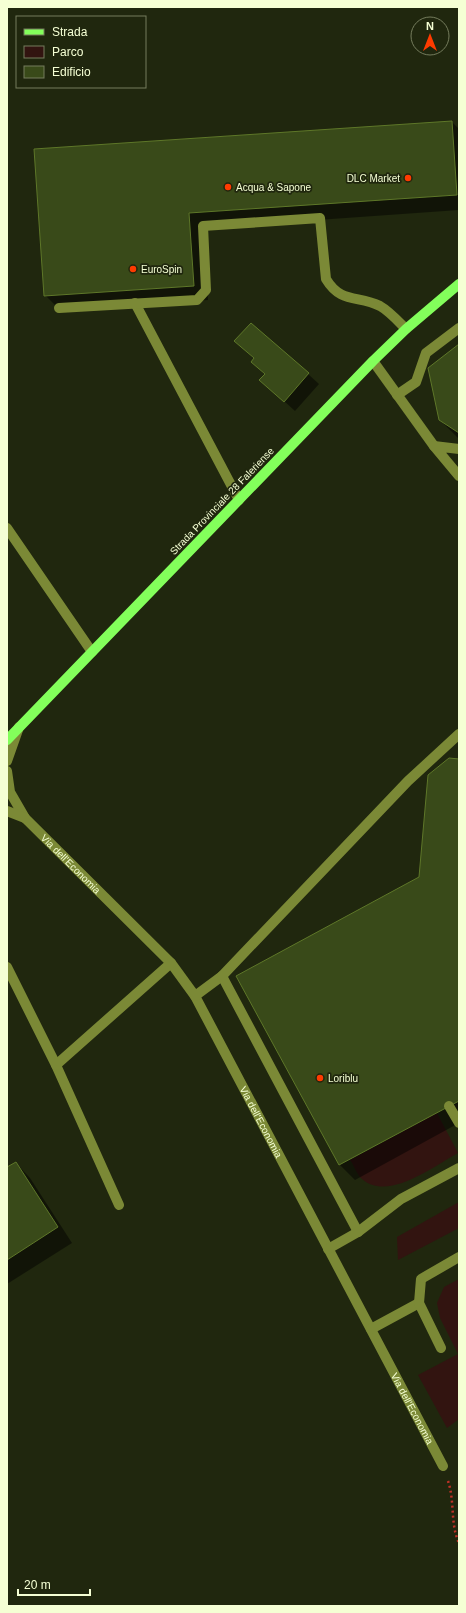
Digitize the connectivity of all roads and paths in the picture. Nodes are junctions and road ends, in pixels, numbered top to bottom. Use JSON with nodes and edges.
{"nodes":[{"id":1,"x":459,"y":284,"type":"edge"},
{"id":2,"x":135,"y":303,"type":"junction"},
{"id":3,"x":59,"y":308,"type":"dead end"},
{"id":4,"x":459,"y":328,"type":"edge"},
{"id":5,"x":406,"y":329,"type":"junction"},
{"id":6,"x":373,"y":361,"type":"junction"},
{"id":7,"x":398,"y":395,"type":"junction"},
{"id":8,"x":434,"y":446,"type":"junction"},
{"id":9,"x":459,"y":449,"type":"edge"},
{"id":10,"x":459,"y":476,"type":"edge"},
{"id":11,"x":239,"y":500,"type":"junction"},
{"id":12,"x":7,"y":528,"type":"edge"},
{"id":13,"x":92,"y":652,"type":"junction"},
{"id":14,"x":20,"y":727,"type":"junction"},
{"id":15,"x":459,"y":734,"type":"edge"},
{"id":16,"x":7,"y":740,"type":"edge"},
{"id":17,"x":7,"y":761,"type":"edge"},
{"id":18,"x":7,"y":771,"type":"edge"},
{"id":19,"x":8,"y":792,"type":"edge"},
{"id":20,"x":7,"y":811,"type":"edge"},
{"id":21,"x":25,"y":818,"type":"junction"},
{"id":22,"x":171,"y":963,"type":"junction"},
{"id":23,"x":7,"y":967,"type":"edge"},
{"id":24,"x":222,"y":976,"type":"junction"},
{"id":25,"x":195,"y":996,"type":"junction"},
{"id":26,"x":56,"y":1065,"type":"junction"},
{"id":27,"x":449,"y":1106,"type":"dead end"},
{"id":28,"x":459,"y":1123,"type":"edge"},
{"id":29,"x":459,"y":1168,"type":"edge"},
{"id":30,"x":119,"y":1205,"type":"dead end"},
{"id":31,"x":358,"y":1232,"type":"junction"},
{"id":32,"x":328,"y":1249,"type":"junction"},
{"id":33,"x":459,"y":1257,"type":"edge"},
{"id":34,"x":419,"y":1303,"type":"junction"},
{"id":35,"x":370,"y":1329,"type":"junction"},
{"id":36,"x":441,"y":1348,"type":"dead end"},
{"id":37,"x":443,"y":1466,"type":"joint"},
{"id":38,"x":459,"y":1543,"type":"edge"}],
"edges":[{"from":1,"to":5,"type":"main road","name":"Strada Provinciale 28 Faleriense"},
{"from":2,"to":3,"type":"street"},
{"from":2,"to":5,"type":"street"},
{"from":2,"to":11,"type":"street"},
{"from":4,"to":7,"type":"street"},
{"from":5,"to":6,"type":"main road","name":"Strada Provinciale 28 Faleriense"},
{"from":6,"to":7,"type":"street"},
{"from":6,"to":11,"type":"main road","name":"Strada Provinciale 28 Faleriense"},
{"from":7,"to":8,"type":"street"},
{"from":8,"to":9,"type":"street"},
{"from":8,"to":10,"type":"street"},
{"from":11,"to":13,"type":"main road","name":"Strada Provinciale 28 Faleriense"},
{"from":12,"to":13,"type":"street"},
{"from":13,"to":14,"type":"main road","name":"Strada Provinciale 28 Faleriense"},
{"from":14,"to":16,"type":"main road","name":"Strada Provinciale 28 Faleriense"},
{"from":14,"to":17,"type":"street"},
{"from":15,"to":24,"type":"street"},
{"from":18,"to":19,"type":"street"},
{"from":19,"to":21,"type":"street"},
{"from":20,"to":21,"type":"street"},
{"from":21,"to":22,"type":"street","name":"Via dell'Economia"},
{"from":22,"to":25,"type":"street","name":"Via dell'Economia"},
{"from":22,"to":26,"type":"street"},
{"from":23,"to":26,"type":"street"},
{"from":24,"to":25,"type":"street"},
{"from":24,"to":31,"type":"street"},
{"from":25,"to":32,"type":"street","name":"Via dell'Economia"},
{"from":26,"to":30,"type":"street"},
{"from":27,"to":28,"type":"street"},
{"from":29,"to":31,"type":"street"},
{"from":31,"to":32,"type":"street"},
{"from":32,"to":35,"type":"street","name":"Via dell'Economia"},
{"from":33,"to":34,"type":"street"},
{"from":34,"to":35,"type":"street"},
{"from":34,"to":36,"type":"street"},
{"from":35,"to":37,"type":"street","name":"Via dell'Economia"},
{"from":37,"to":38,"type":"path"}]}
